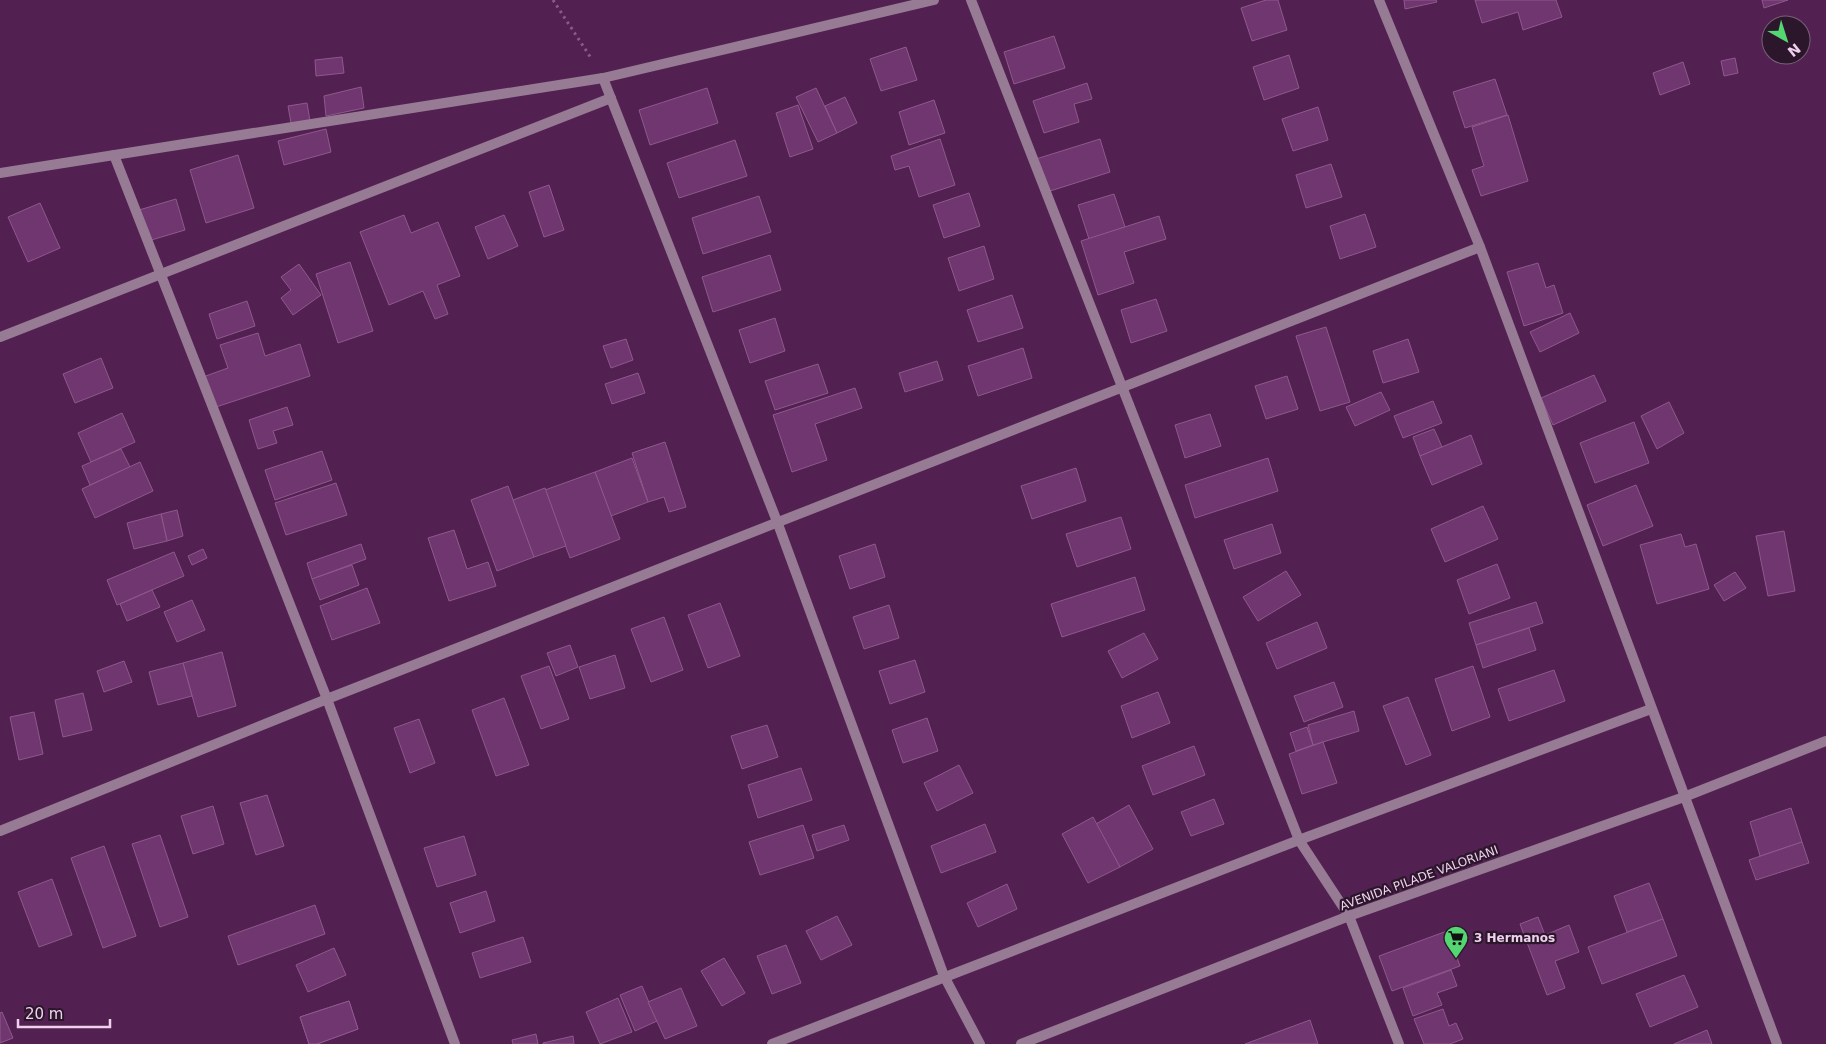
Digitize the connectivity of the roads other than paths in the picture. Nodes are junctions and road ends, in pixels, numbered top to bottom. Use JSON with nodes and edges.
{"nodes":[{"id":1,"x":934,"y":0,"type":"edge"},
{"id":2,"x":971,"y":0,"type":"edge"},
{"id":3,"x":1379,"y":0,"type":"edge"},
{"id":4,"x":603,"y":78,"type":"junction"},
{"id":5,"x":611,"y":98,"type":"junction"},
{"id":6,"x":114,"y":155,"type":"junction"},
{"id":7,"x":0,"y":173,"type":"edge"},
{"id":8,"x":1480,"y":247,"type":"junction"},
{"id":9,"x":160,"y":275,"type":"junction"},
{"id":10,"x":0,"y":337,"type":"edge"},
{"id":11,"x":1123,"y":389,"type":"junction"},
{"id":12,"x":778,"y":524,"type":"junction"},
{"id":13,"x":327,"y":699,"type":"junction"},
{"id":14,"x":1651,"y":709,"type":"junction"},
{"id":15,"x":1826,"y":741,"type":"edge"},
{"id":16,"x":1684,"y":797,"type":"junction"},
{"id":17,"x":0,"y":831,"type":"edge"},
{"id":18,"x":1299,"y":840,"type":"junction"},
{"id":19,"x":1349,"y":916,"type":"junction"},
{"id":20,"x":944,"y":976,"type":"junction"},
{"id":21,"x":455,"y":1044,"type":"edge"},
{"id":22,"x":772,"y":1044,"type":"edge"},
{"id":23,"x":980,"y":1044,"type":"edge"},
{"id":24,"x":1021,"y":1044,"type":"edge"},
{"id":25,"x":1399,"y":1044,"type":"edge"},
{"id":26,"x":1776,"y":1044,"type":"edge"}],
"edges":[{"from":1,"to":4,"type":"street"},
{"from":2,"to":11,"type":"street"},
{"from":3,"to":8,"type":"street"},
{"from":4,"to":5,"type":"street"},
{"from":4,"to":6,"type":"street"},
{"from":5,"to":9,"type":"street"},
{"from":5,"to":12,"type":"street"},
{"from":6,"to":7,"type":"street"},
{"from":6,"to":9,"type":"street"},
{"from":8,"to":11,"type":"street"},
{"from":8,"to":14,"type":"street"},
{"from":9,"to":10,"type":"street"},
{"from":9,"to":13,"type":"street"},
{"from":11,"to":12,"type":"street"},
{"from":11,"to":18,"type":"street"},
{"from":12,"to":13,"type":"street"},
{"from":12,"to":20,"type":"street"},
{"from":13,"to":17,"type":"street"},
{"from":13,"to":21,"type":"street"},
{"from":14,"to":16,"type":"street"},
{"from":14,"to":18,"type":"street"},
{"from":15,"to":16,"type":"street","name":"AVENIDA PILADE VALORIANI"},
{"from":16,"to":19,"type":"street","name":"AVENIDA PILADE VALORIANI"},
{"from":16,"to":26,"type":"street"},
{"from":18,"to":19,"type":"street"},
{"from":18,"to":20,"type":"street"},
{"from":19,"to":24,"type":"street","name":"AVENIDA PILADE VALORIANI"},
{"from":19,"to":25,"type":"street"},
{"from":20,"to":22,"type":"street"},
{"from":20,"to":23,"type":"street"}]}
